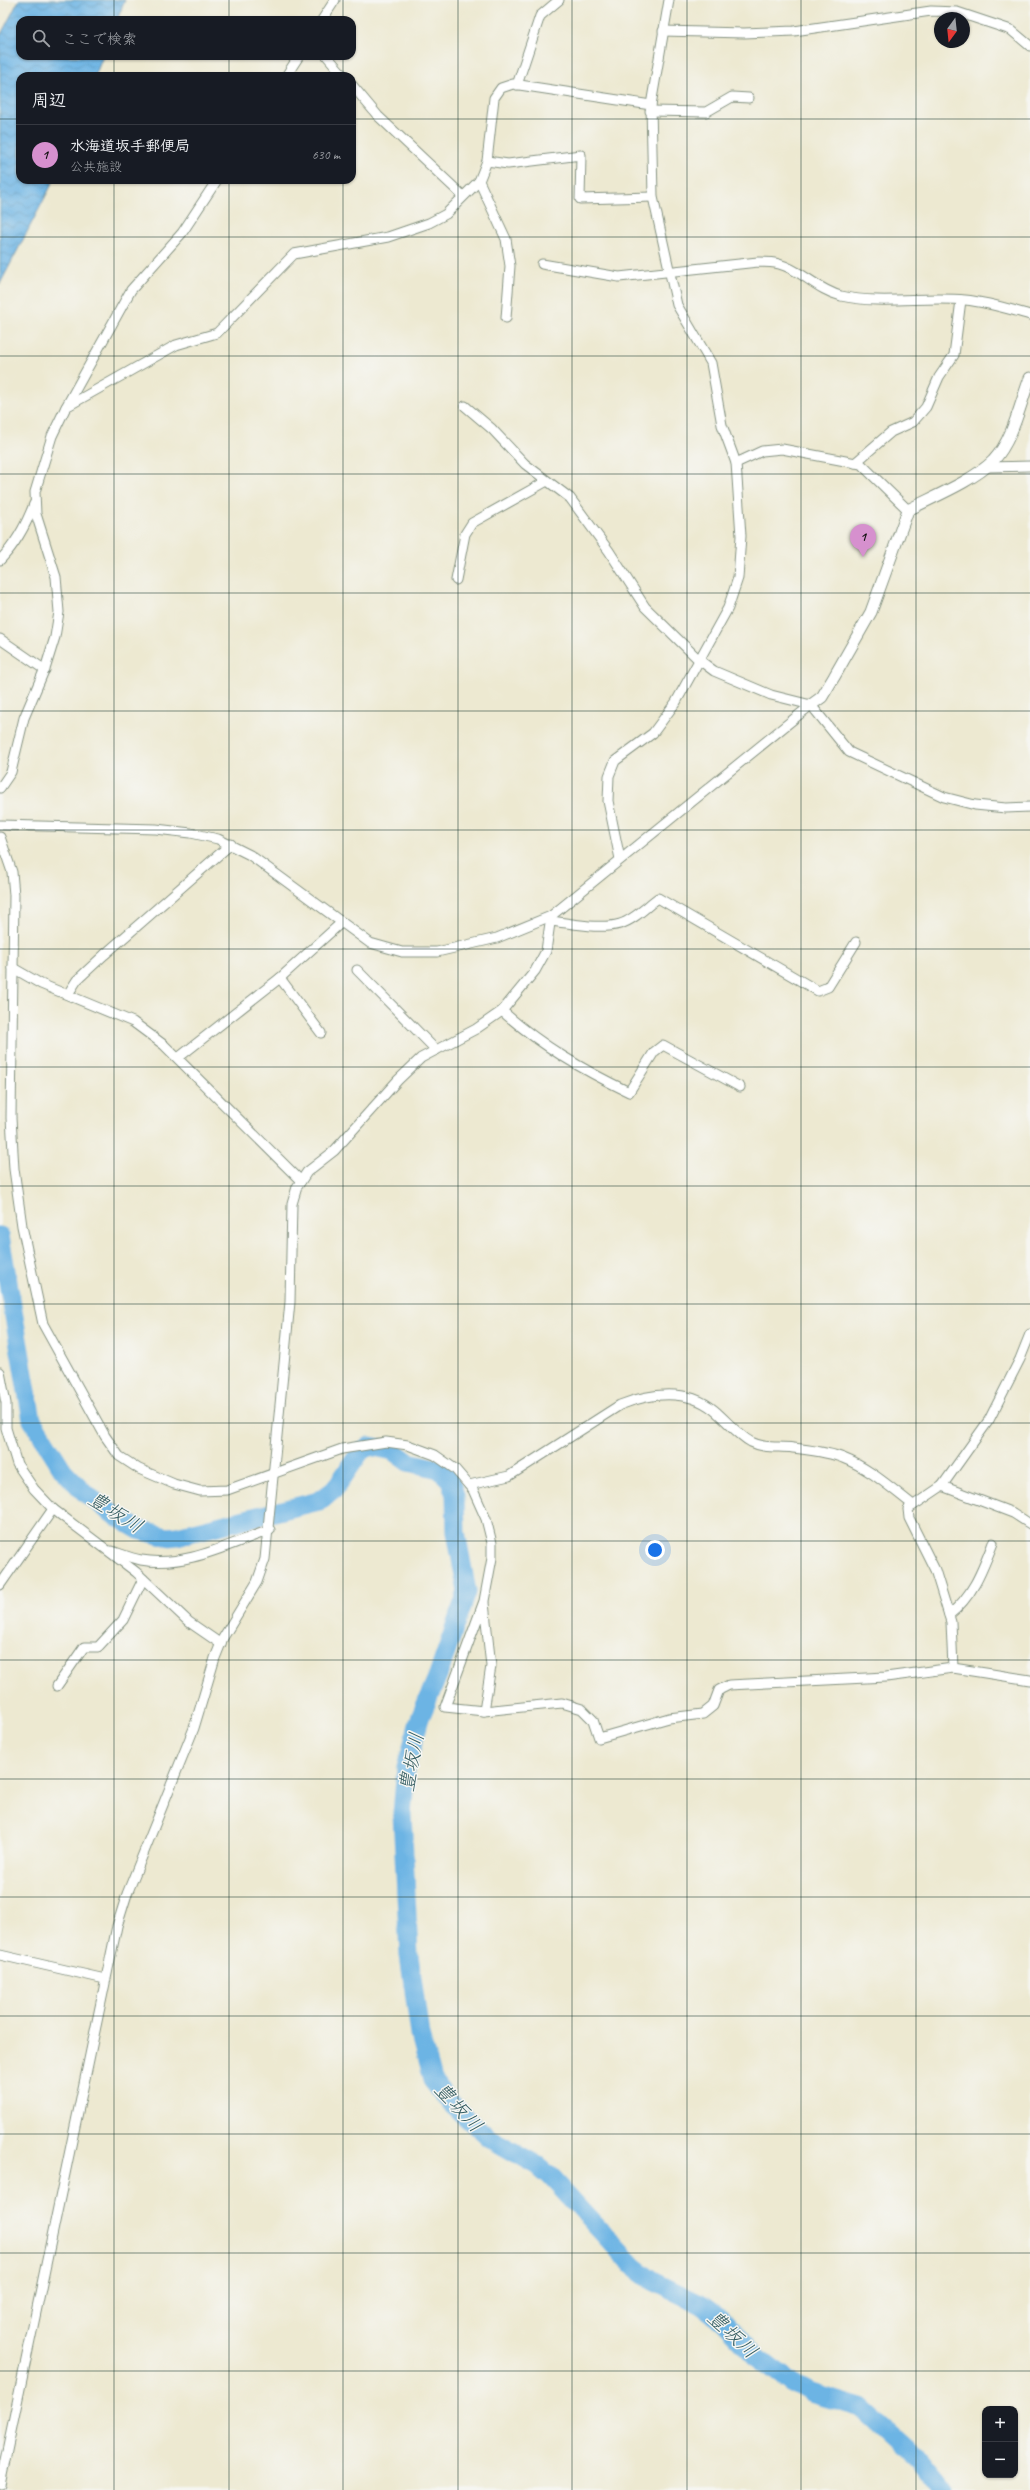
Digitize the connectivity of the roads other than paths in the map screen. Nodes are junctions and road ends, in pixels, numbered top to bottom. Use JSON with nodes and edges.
{"nodes":[{"id":1,"x":335,"y":0,"type":"edge"},
{"id":2,"x":559,"y":0,"type":"edge"},
{"id":3,"x":669,"y":0,"type":"edge"},
{"id":4,"x":325,"y":16,"type":"edge"},
{"id":5,"x":663,"y":30,"type":"junction"},
{"id":6,"x":1026,"y":38,"type":"edge"},
{"id":7,"x":1030,"y":46,"type":"edge"},
{"id":8,"x":296,"y":60,"type":"edge"},
{"id":9,"x":330,"y":60,"type":"edge"},
{"id":10,"x":289,"y":72,"type":"edge"},
{"id":11,"x":341,"y":72,"type":"edge"},
{"id":12,"x":517,"y":85,"type":"junction"},
{"id":13,"x":356,"y":90,"type":"edge"},
{"id":14,"x":749,"y":98,"type":"dead end"},
{"id":15,"x":650,"y":108,"type":"junction"},
{"id":16,"x":487,"y":161,"type":"junction"},
{"id":17,"x":479,"y":181,"type":"junction"},
{"id":18,"x":214,"y":184,"type":"edge"},
{"id":19,"x":464,"y":196,"type":"junction"},
{"id":20,"x":653,"y":197,"type":"junction"},
{"id":21,"x":542,"y":264,"type":"dead end"},
{"id":22,"x":668,"y":273,"type":"junction"},
{"id":23,"x":961,"y":300,"type":"junction"},
{"id":24,"x":1030,"y":315,"type":"edge"},
{"id":25,"x":506,"y":318,"type":"dead end"},
{"id":26,"x":1030,"y":378,"type":"edge"},
{"id":27,"x":465,"y":406,"type":"dead end"},
{"id":28,"x":66,"y":407,"type":"junction"},
{"id":29,"x":736,"y":463,"type":"junction"},
{"id":30,"x":855,"y":463,"type":"junction"},
{"id":31,"x":1030,"y":466,"type":"edge"},
{"id":32,"x":985,"y":467,"type":"junction"},
{"id":33,"x":547,"y":482,"type":"junction"},
{"id":34,"x":36,"y":501,"type":"junction"},
{"id":35,"x":908,"y":510,"type":"junction"},
{"id":36,"x":0,"y":560,"type":"edge"},
{"id":37,"x":456,"y":580,"type":"dead end"},
{"id":38,"x":0,"y":639,"type":"edge"},
{"id":39,"x":698,"y":659,"type":"junction"},
{"id":40,"x":45,"y":670,"type":"junction"},
{"id":41,"x":811,"y":706,"type":"junction"},
{"id":42,"x":0,"y":788,"type":"edge"},
{"id":43,"x":1030,"y":807,"type":"edge"},
{"id":44,"x":0,"y":825,"type":"edge"},
{"id":45,"x":0,"y":837,"type":"edge"},
{"id":46,"x":231,"y":844,"type":"junction"},
{"id":47,"x":620,"y":859,"type":"junction"},
{"id":48,"x":550,"y":918,"type":"junction"},
{"id":49,"x":342,"y":922,"type":"junction"},
{"id":50,"x":856,"y":942,"type":"dead end"},
{"id":51,"x":13,"y":968,"type":"junction"},
{"id":52,"x":357,"y":970,"type":"dead end"},
{"id":53,"x":280,"y":978,"type":"junction"},
{"id":54,"x":68,"y":994,"type":"junction"},
{"id":55,"x":502,"y":1011,"type":"junction"},
{"id":56,"x":321,"y":1033,"type":"dead end"},
{"id":57,"x":436,"y":1050,"type":"junction"},
{"id":58,"x":178,"y":1058,"type":"junction"},
{"id":59,"x":740,"y":1087,"type":"dead end"},
{"id":60,"x":301,"y":1180,"type":"junction"},
{"id":61,"x":1030,"y":1334,"type":"edge"},
{"id":62,"x":0,"y":1372,"type":"edge"},
{"id":63,"x":3,"y":1429,"type":"edge"},
{"id":64,"x":274,"y":1476,"type":"junction"},
{"id":65,"x":469,"y":1485,"type":"junction"},
{"id":66,"x":942,"y":1486,"type":"junction"},
{"id":67,"x":913,"y":1505,"type":"junction"},
{"id":68,"x":53,"y":1509,"type":"junction"},
{"id":69,"x":1030,"y":1524,"type":"edge"},
{"id":70,"x":270,"y":1527,"type":"junction"},
{"id":71,"x":993,"y":1543,"type":"dead end"},
{"id":72,"x":106,"y":1550,"type":"junction"},
{"id":73,"x":143,"y":1579,"type":"junction"},
{"id":74,"x":0,"y":1585,"type":"edge"},
{"id":75,"x":484,"y":1600,"type":"junction"},
{"id":76,"x":949,"y":1615,"type":"junction"},
{"id":77,"x":221,"y":1644,"type":"junction"},
{"id":78,"x":953,"y":1668,"type":"junction"},
{"id":79,"x":1030,"y":1680,"type":"edge"},
{"id":80,"x":57,"y":1686,"type":"dead end"},
{"id":81,"x":484,"y":1711,"type":"junction"},
{"id":82,"x":0,"y":1955,"type":"edge"},
{"id":83,"x":105,"y":1979,"type":"junction"},
{"id":84,"x":0,"y":2484,"type":"edge"}],
"edges":[{"from":1,"to":4,"type":"street"},
{"from":2,"to":12,"type":"street"},
{"from":3,"to":5,"type":"street"},
{"from":5,"to":6,"type":"street"},
{"from":5,"to":15,"type":"street"},
{"from":6,"to":7,"type":"street"},
{"from":8,"to":10,"type":"street"},
{"from":9,"to":11,"type":"street"},
{"from":12,"to":15,"type":"street"},
{"from":12,"to":16,"type":"street"},
{"from":13,"to":19,"type":"street"},
{"from":14,"to":15,"type":"street"},
{"from":15,"to":20,"type":"street"},
{"from":16,"to":17,"type":"street"},
{"from":16,"to":20,"type":"street"},
{"from":17,"to":19,"type":"street"},
{"from":17,"to":25,"type":"street"},
{"from":18,"to":28,"type":"street"},
{"from":19,"to":28,"type":"street"},
{"from":20,"to":22,"type":"street"},
{"from":21,"to":22,"type":"street"},
{"from":22,"to":23,"type":"street"},
{"from":22,"to":29,"type":"street"},
{"from":23,"to":24,"type":"street"},
{"from":23,"to":30,"type":"street"},
{"from":26,"to":32,"type":"street"},
{"from":27,"to":33,"type":"street"},
{"from":28,"to":34,"type":"street"},
{"from":29,"to":30,"type":"street"},
{"from":29,"to":39,"type":"street"},
{"from":30,"to":35,"type":"street"},
{"from":31,"to":32,"type":"street"},
{"from":32,"to":35,"type":"street"},
{"from":33,"to":37,"type":"street"},
{"from":33,"to":39,"type":"street"},
{"from":34,"to":36,"type":"street"},
{"from":34,"to":40,"type":"street"},
{"from":35,"to":41,"type":"street"},
{"from":38,"to":40,"type":"street"},
{"from":39,"to":41,"type":"street"},
{"from":39,"to":47,"type":"street"},
{"from":40,"to":42,"type":"street"},
{"from":41,"to":43,"type":"street"},
{"from":41,"to":47,"type":"street"},
{"from":44,"to":46,"type":"street"},
{"from":45,"to":51,"type":"street"},
{"from":46,"to":49,"type":"street"},
{"from":46,"to":54,"type":"street"},
{"from":47,"to":48,"type":"street"},
{"from":48,"to":49,"type":"street"},
{"from":48,"to":50,"type":"street"},
{"from":48,"to":55,"type":"street"},
{"from":49,"to":53,"type":"street"},
{"from":51,"to":54,"type":"street"},
{"from":51,"to":64,"type":"street"},
{"from":52,"to":57,"type":"street"},
{"from":53,"to":56,"type":"street"},
{"from":53,"to":58,"type":"street"},
{"from":54,"to":58,"type":"street"},
{"from":55,"to":57,"type":"street"},
{"from":55,"to":59,"type":"street"},
{"from":57,"to":60,"type":"street"},
{"from":58,"to":60,"type":"street"},
{"from":60,"to":64,"type":"street"},
{"from":61,"to":66,"type":"street"},
{"from":62,"to":63,"type":"street"},
{"from":63,"to":68,"type":"street"},
{"from":64,"to":65,"type":"street"},
{"from":64,"to":70,"type":"street"},
{"from":65,"to":67,"type":"street"},
{"from":65,"to":75,"type":"street"},
{"from":66,"to":67,"type":"street"},
{"from":66,"to":69,"type":"street"},
{"from":67,"to":76,"type":"street"},
{"from":68,"to":72,"type":"street"},
{"from":68,"to":74,"type":"street"},
{"from":70,"to":72,"type":"street"},
{"from":70,"to":77,"type":"street"},
{"from":71,"to":76,"type":"street"},
{"from":72,"to":73,"type":"street"},
{"from":73,"to":77,"type":"street"},
{"from":73,"to":80,"type":"street"},
{"from":75,"to":81,"type":"street"},
{"from":75,"to":81,"type":"street"},
{"from":76,"to":78,"type":"street"},
{"from":77,"to":83,"type":"street"},
{"from":78,"to":79,"type":"street"},
{"from":78,"to":81,"type":"street"},
{"from":82,"to":83,"type":"street"},
{"from":83,"to":84,"type":"street"}]}
